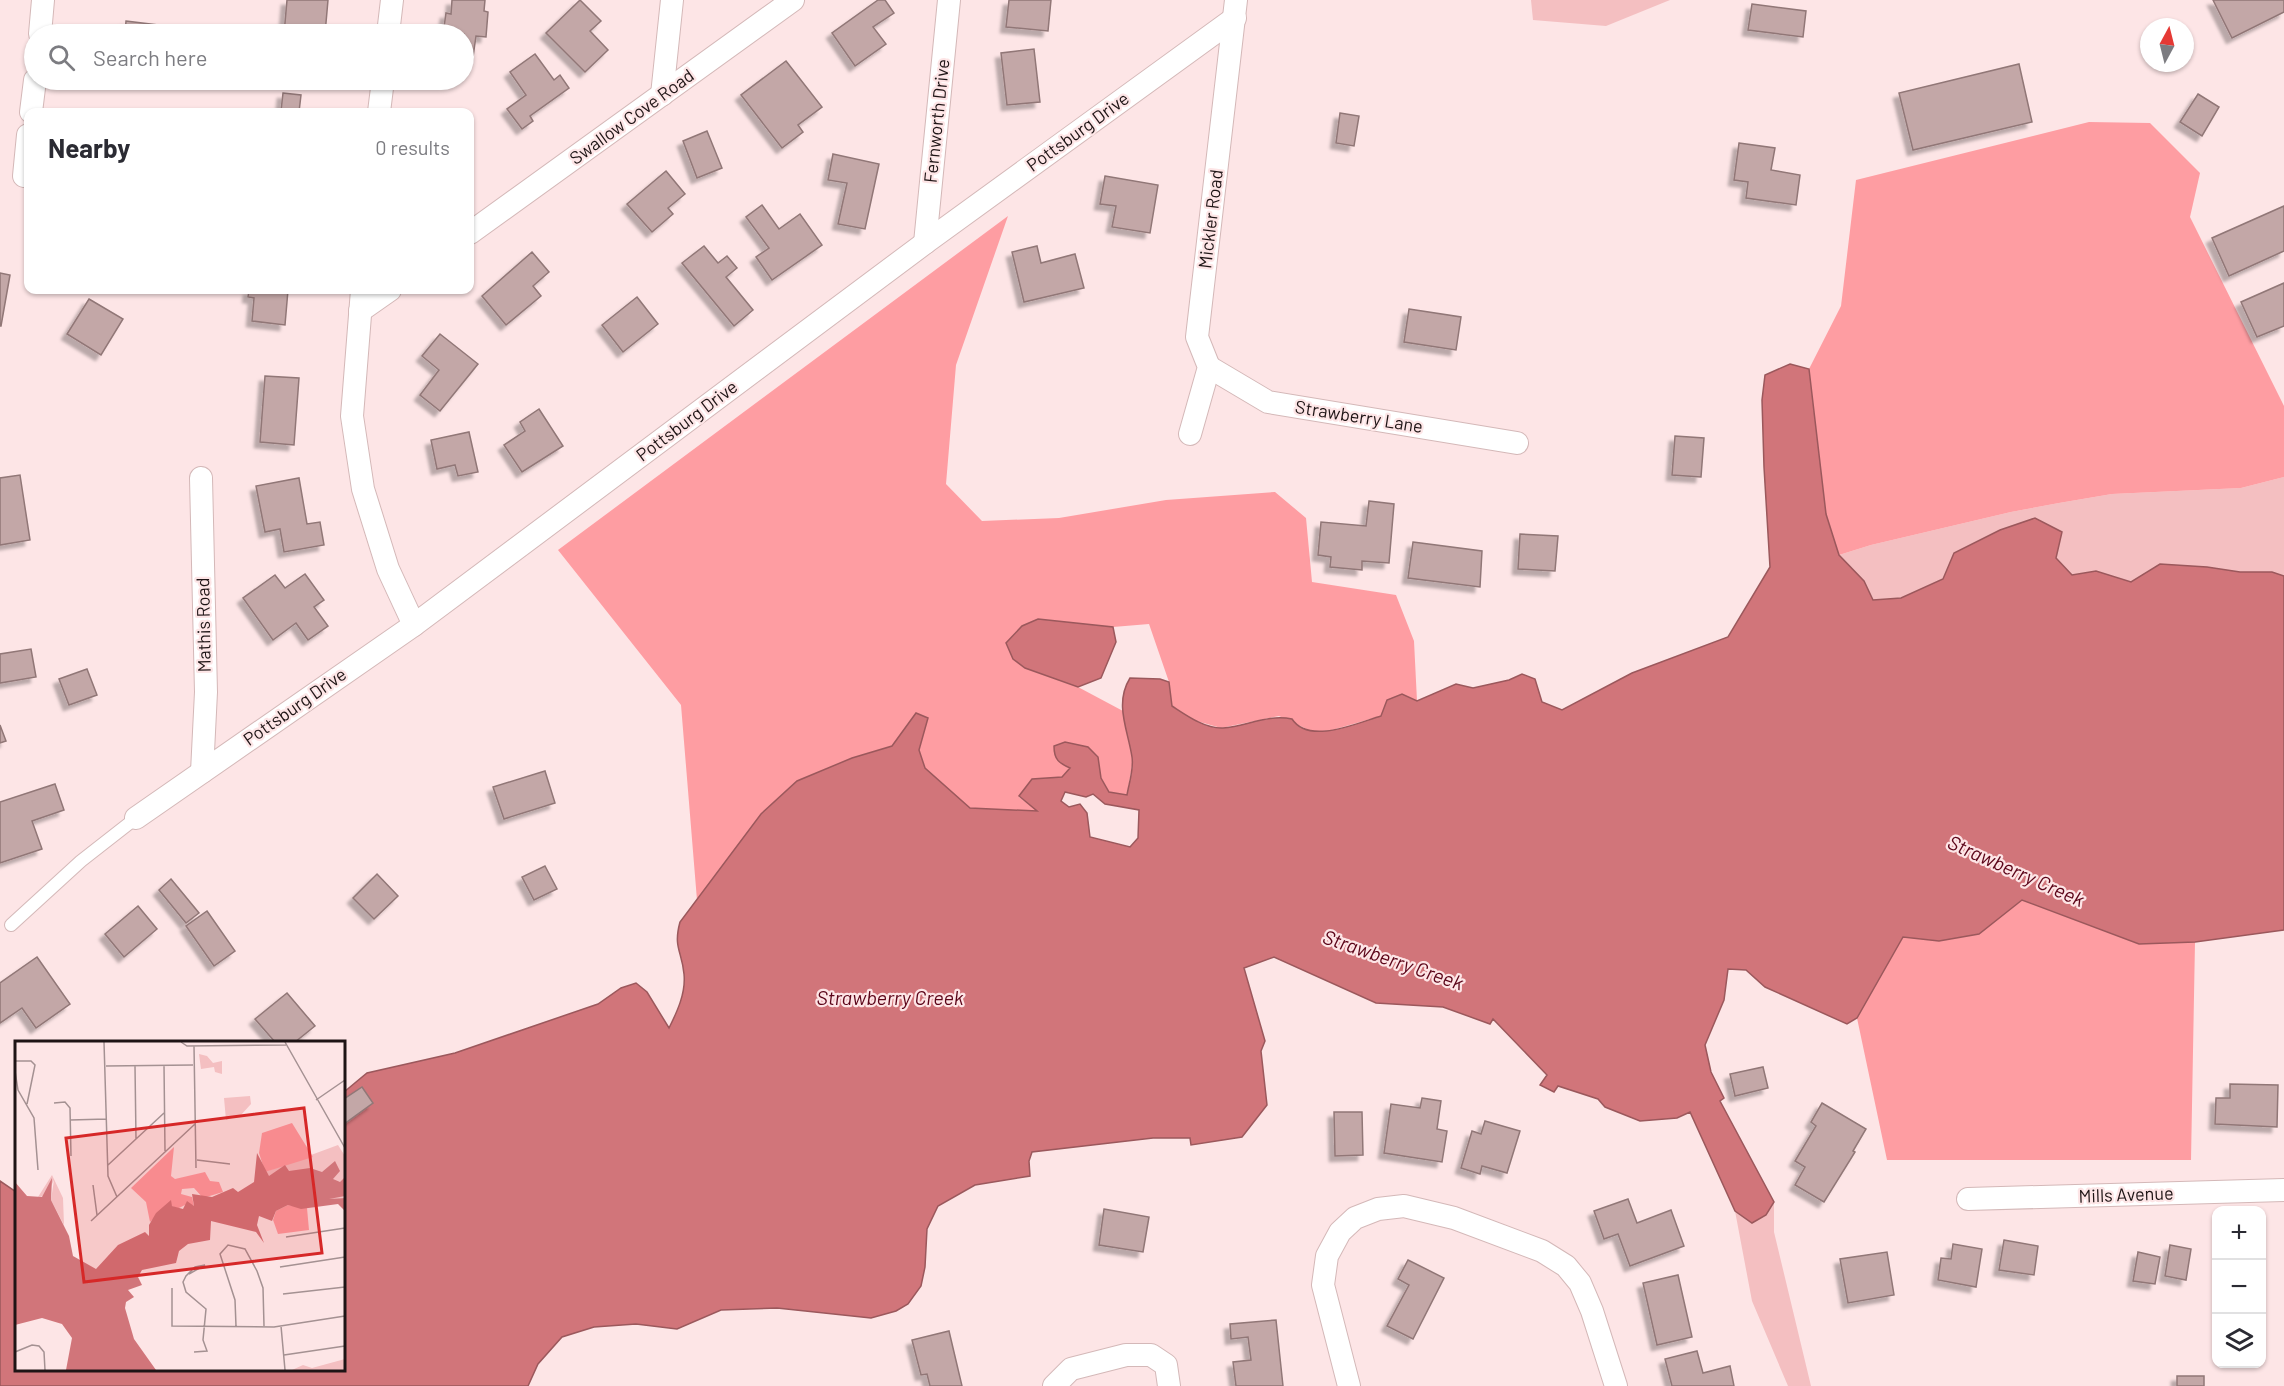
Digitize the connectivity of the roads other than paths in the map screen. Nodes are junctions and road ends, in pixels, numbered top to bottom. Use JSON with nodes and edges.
{"nodes":[{"id":1,"x":43,"y":0,"type":"edge"},
{"id":2,"x":392,"y":0,"type":"edge"},
{"id":3,"x":672,"y":0,"type":"edge"},
{"id":4,"x":793,"y":0,"type":"edge"},
{"id":5,"x":949,"y":0,"type":"edge"},
{"id":6,"x":1235,"y":9,"type":"edge"},
{"id":7,"x":41,"y":24,"type":"edge"},
{"id":8,"x":389,"y":24,"type":"edge"},
{"id":9,"x":34,"y":90,"type":"edge"},
{"id":10,"x":381,"y":90,"type":"edge"},
{"id":11,"x":662,"y":95,"type":"junction"},
{"id":12,"x":32,"y":108,"type":"edge"},
{"id":13,"x":379,"y":108,"type":"edge"},
{"id":14,"x":474,"y":230,"type":"edge"},
{"id":15,"x":924,"y":243,"type":"junction"},
{"id":16,"x":378,"y":294,"type":"edge"},
{"id":17,"x":361,"y":300,"type":"edge"},
{"id":18,"x":1209,"y":367,"type":"junction"},
{"id":19,"x":1190,"y":434,"type":"dead end"},
{"id":20,"x":1517,"y":443,"type":"dead end"},
{"id":21,"x":201,"y":478,"type":"dead end"},
{"id":22,"x":414,"y":625,"type":"junction"},
{"id":23,"x":202,"y":772,"type":"junction"},
{"id":24,"x":136,"y":818,"type":"joint"},
{"id":25,"x":11,"y":925,"type":"dead end"},
{"id":26,"x":2284,"y":1190,"type":"edge"},
{"id":27,"x":1968,"y":1199,"type":"dead end"},
{"id":28,"x":1053,"y":1386,"type":"edge"},
{"id":29,"x":1169,"y":1386,"type":"edge"},
{"id":30,"x":1348,"y":1386,"type":"edge"},
{"id":31,"x":1616,"y":1386,"type":"edge"}],
"edges":[{"from":1,"to":7,"type":"street"},
{"from":2,"to":8,"type":"street"},
{"from":3,"to":11,"type":"street"},
{"from":4,"to":11,"type":"street","name":"Swallow Cove Road"},
{"from":5,"to":15,"type":"street","name":"Fernworth Drive"},
{"from":6,"to":15,"type":"street","name":"Pottsburg Drive"},
{"from":6,"to":18,"type":"street","name":"Mickler Road"},
{"from":9,"to":12,"type":"street"},
{"from":10,"to":13,"type":"street"},
{"from":11,"to":14,"type":"street","name":"Swallow Cove Road"},
{"from":15,"to":22,"type":"street","name":"Pottsburg Drive"},
{"from":16,"to":17,"type":"street"},
{"from":17,"to":22,"type":"street"},
{"from":18,"to":19,"type":"street"},
{"from":18,"to":20,"type":"street","name":"Strawberry Lane"},
{"from":21,"to":23,"type":"street","name":"Mathis Road"},
{"from":22,"to":23,"type":"street","name":"Pottsburg Drive"},
{"from":23,"to":24,"type":"street","name":"Pottsburg Drive"},
{"from":24,"to":25,"type":"lane"},
{"from":26,"to":27,"type":"street","name":"Mills Avenue"},
{"from":28,"to":29,"type":"street"},
{"from":30,"to":31,"type":"street"}]}
